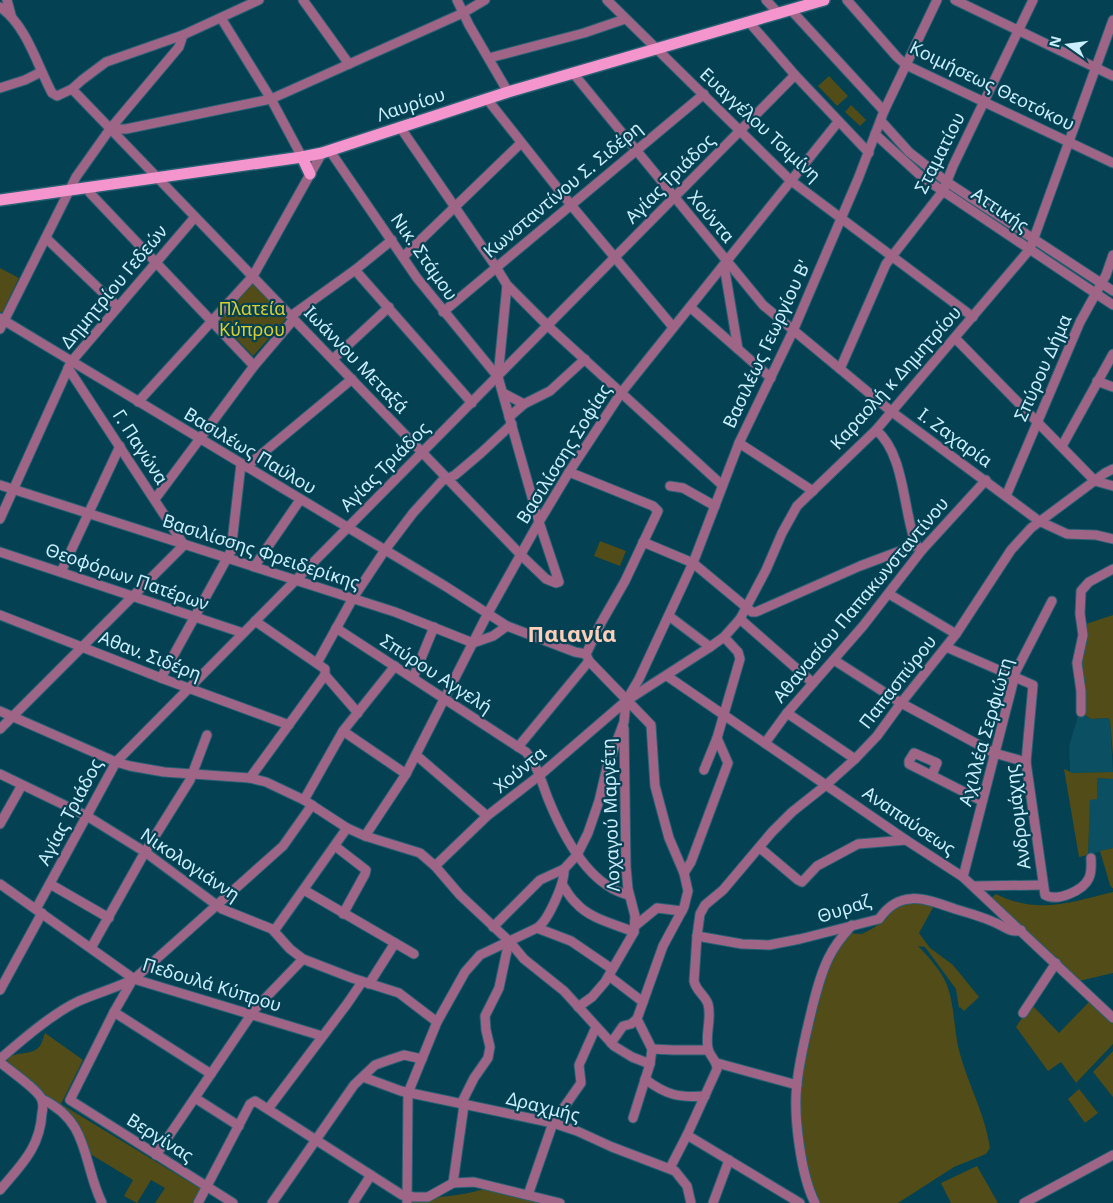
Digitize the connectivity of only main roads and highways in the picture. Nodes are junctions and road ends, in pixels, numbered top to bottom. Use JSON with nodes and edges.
{"nodes":[{"id":1,"x":824,"y":0,"type":"edge"},
{"id":2,"x":302,"y":157,"type":"junction"},
{"id":3,"x":310,"y":174,"type":"road end"},
{"id":4,"x":0,"y":200,"type":"edge"}],
"edges":[{"from":1,"to":2,"type":"main road","name":"Λαυρίου"},
{"from":2,"to":3,"type":"main road"},
{"from":2,"to":4,"type":"main road","name":"Λαυρίου"}]}
